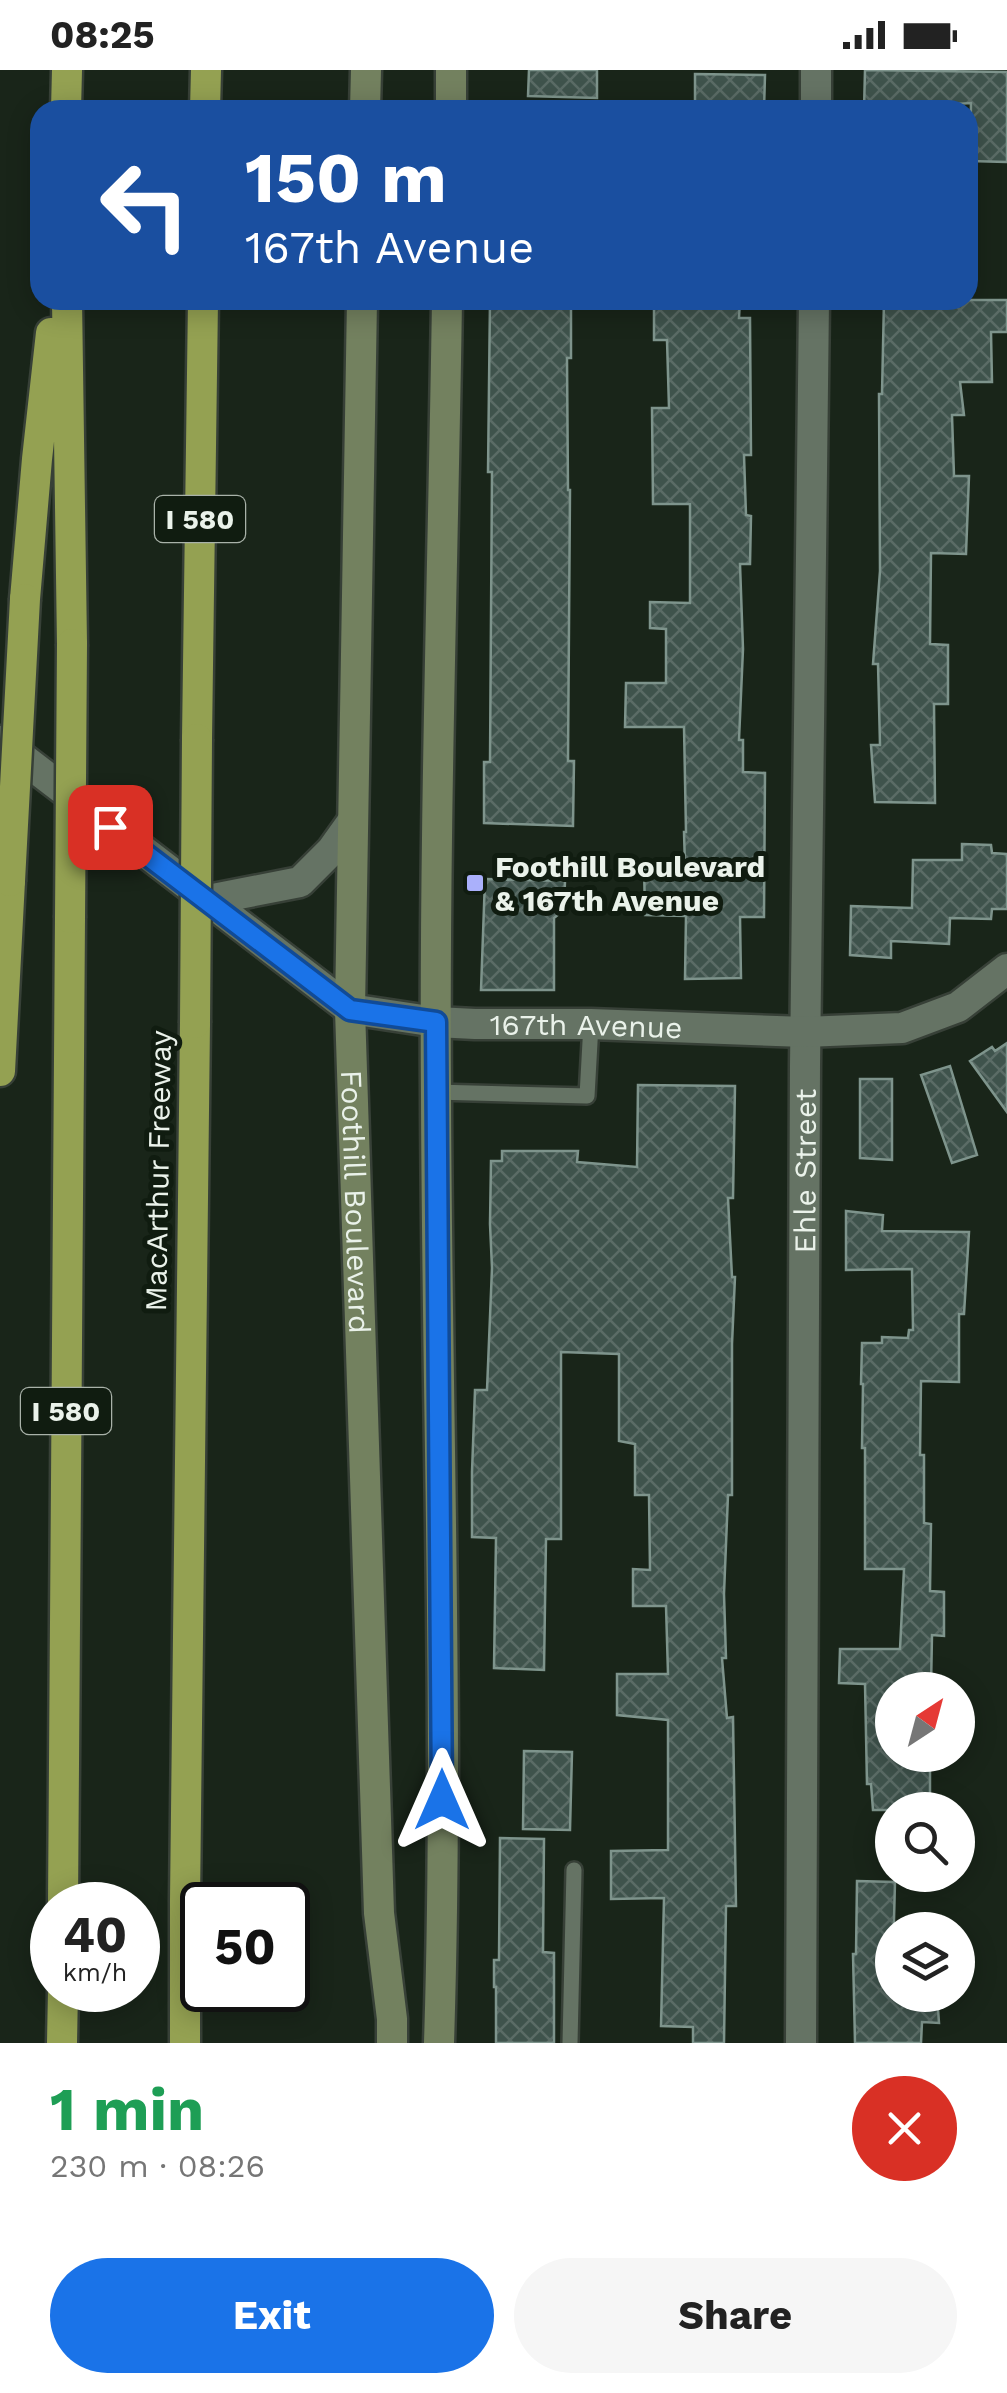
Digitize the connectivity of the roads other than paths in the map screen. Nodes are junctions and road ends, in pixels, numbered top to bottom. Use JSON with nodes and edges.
{"nodes":[{"id":1,"x":67,"y":70,"type":"edge"},
{"id":2,"x":206,"y":70,"type":"edge"},
{"id":3,"x":366,"y":70,"type":"edge"},
{"id":4,"x":452,"y":70,"type":"edge"},
{"id":5,"x":816,"y":70,"type":"edge"},
{"id":6,"x":66,"y":100,"type":"edge"},
{"id":7,"x":205,"y":100,"type":"edge"},
{"id":8,"x":366,"y":100,"type":"edge"},
{"id":9,"x":451,"y":100,"type":"edge"},
{"id":10,"x":816,"y":100,"type":"edge"},
{"id":11,"x":54,"y":310,"type":"edge"},
{"id":12,"x":67,"y":310,"type":"edge"},
{"id":13,"x":203,"y":310,"type":"edge"},
{"id":14,"x":362,"y":310,"type":"edge"},
{"id":15,"x":447,"y":310,"type":"edge"},
{"id":16,"x":814,"y":310,"type":"edge"},
{"id":17,"x":0,"y":741,"type":"edge"},
{"id":18,"x":352,"y":822,"type":"junction"},
{"id":19,"x":208,"y":900,"type":"junction"},
{"id":20,"x":1007,"y":969,"type":"edge"},
{"id":21,"x":350,"y":1010,"type":"junction"},
{"id":22,"x":436,"y":1022,"type":"junction"},
{"id":23,"x":591,"y":1024,"type":"junction"},
{"id":24,"x":805,"y":1032,"type":"junction"},
{"id":25,"x":0,"y":1070,"type":"edge"},
{"id":26,"x":436,"y":1092,"type":"junction"},
{"id":27,"x":574,"y":1870,"type":"dead end"},
{"id":28,"x":63,"y":1882,"type":"edge"},
{"id":29,"x":185,"y":1882,"type":"edge"},
{"id":30,"x":180,"y":1979,"type":"edge"},
{"id":31,"x":63,"y":2012,"type":"edge"},
{"id":32,"x":186,"y":2012,"type":"edge"},
{"id":33,"x":62,"y":2043,"type":"edge"},
{"id":34,"x":176,"y":2043,"type":"edge"},
{"id":35,"x":186,"y":2043,"type":"edge"},
{"id":36,"x":392,"y":2043,"type":"edge"},
{"id":37,"x":439,"y":2043,"type":"edge"},
{"id":38,"x":570,"y":2043,"type":"edge"},
{"id":39,"x":802,"y":2043,"type":"edge"}],
"edges":[{"from":1,"to":6,"type":"highway"},
{"from":2,"to":7,"type":"highway"},
{"from":3,"to":8,"type":"main road"},
{"from":4,"to":9,"type":"main road"},
{"from":5,"to":10,"type":"street"},
{"from":11,"to":25,"type":"highway","bridge":true},
{"from":12,"to":28,"type":"highway","number":"I 580","bridge":true},
{"from":13,"to":29,"type":"highway","name":"MacArthur Freeway","number":"I 580","bridge":true},
{"from":14,"to":18,"type":"main road","name":"Foothill Boulevard"},
{"from":15,"to":22,"type":"main road"},
{"from":16,"to":24,"type":"street","name":"Ehle Street"},
{"from":17,"to":19,"type":"street","name":"167th Avenue"},
{"from":18,"to":19,"type":"street"},
{"from":18,"to":21,"type":"main road","name":"Foothill Boulevard"},
{"from":19,"to":21,"type":"street","name":"167th Avenue"},
{"from":20,"to":24,"type":"street","name":"167th Avenue"},
{"from":21,"to":22,"type":"street","name":"167th Avenue"},
{"from":21,"to":36,"type":"main road","name":"Foothill Boulevard"},
{"from":22,"to":23,"type":"street","name":"167th Avenue"},
{"from":22,"to":26,"type":"main road"},
{"from":23,"to":24,"type":"street","name":"167th Avenue"},
{"from":23,"to":26,"type":"lane"},
{"from":24,"to":39,"type":"street","name":"Ehle Street"},
{"from":26,"to":37,"type":"main road"},
{"from":27,"to":38,"type":"lane"},
{"from":30,"to":34,"type":"highway"},
{"from":31,"to":33,"type":"highway"},
{"from":32,"to":35,"type":"highway","name":"MacArthur Freeway","number":"I 580"}]}
